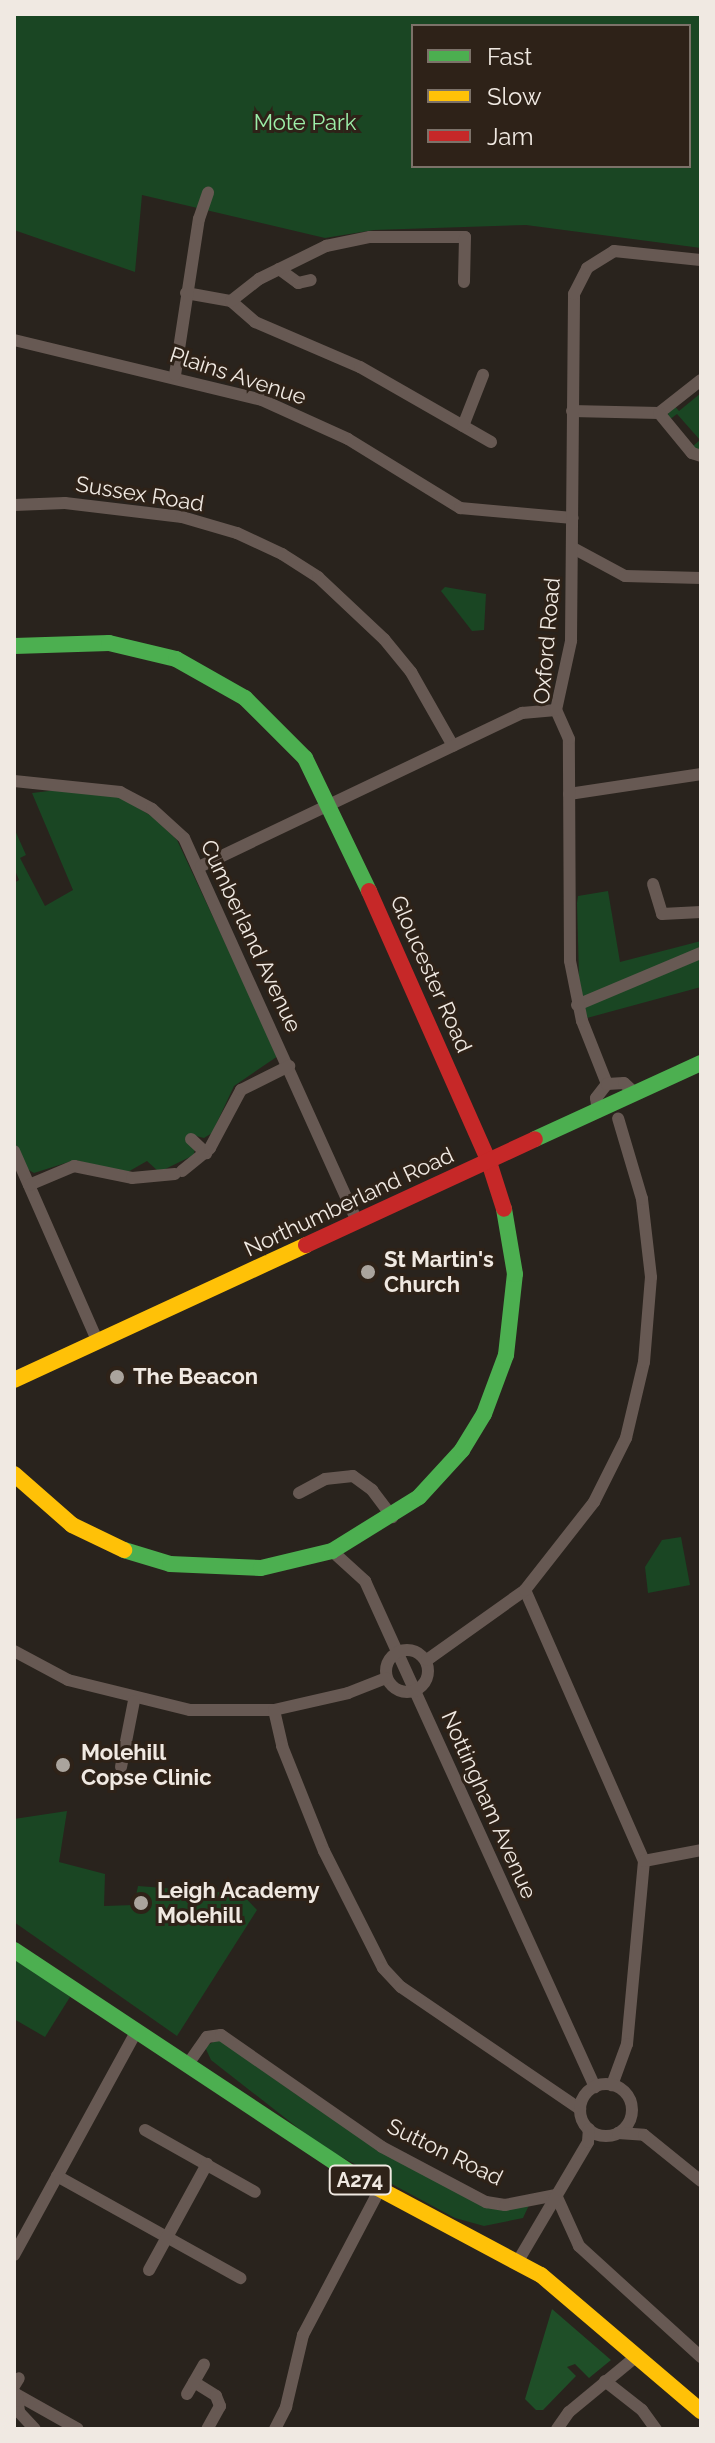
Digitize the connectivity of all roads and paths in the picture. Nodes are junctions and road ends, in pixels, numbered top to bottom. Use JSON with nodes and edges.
{"nodes":[{"id":1,"x":208,"y":193,"type":"dead end"},
{"id":2,"x":701,"y":260,"type":"edge"},
{"id":3,"x":279,"y":269,"type":"junction"},
{"id":4,"x":311,"y":280,"type":"dead end"},
{"id":5,"x":464,"y":282,"type":"dead end"},
{"id":6,"x":186,"y":293,"type":"junction"},
{"id":7,"x":231,"y":301,"type":"junction"},
{"id":8,"x":14,"y":340,"type":"edge"},
{"id":9,"x":175,"y":375,"type":"junction"},
{"id":10,"x":483,"y":375,"type":"dead end"},
{"id":11,"x":701,"y":380,"type":"edge"},
{"id":12,"x":572,"y":411,"type":"junction"},
{"id":13,"x":659,"y":413,"type":"junction"},
{"id":14,"x":463,"y":426,"type":"junction"},
{"id":15,"x":491,"y":442,"type":"dead end"},
{"id":16,"x":701,"y":456,"type":"edge"},
{"id":17,"x":14,"y":505,"type":"edge"},
{"id":18,"x":573,"y":518,"type":"junction"},
{"id":19,"x":573,"y":548,"type":"junction"},
{"id":20,"x":701,"y":578,"type":"edge"},
{"id":21,"x":14,"y":646,"type":"edge"},
{"id":22,"x":556,"y":710,"type":"junction"},
{"id":23,"x":453,"y":746,"type":"junction"},
{"id":24,"x":701,"y":774,"type":"edge"},
{"id":25,"x":14,"y":781,"type":"edge"},
{"id":26,"x":569,"y":794,"type":"junction"},
{"id":27,"x":330,"y":804,"type":"junction"},
{"id":28,"x":201,"y":866,"type":"junction"},
{"id":29,"x":653,"y":884,"type":"dead end"},
{"id":30,"x":701,"y":912,"type":"edge"},
{"id":31,"x":701,"y":953,"type":"edge"},
{"id":32,"x":577,"y":1005,"type":"junction"},
{"id":33,"x":701,"y":1063,"type":"edge"},
{"id":34,"x":289,"y":1066,"type":"junction"},
{"id":35,"x":607,"y":1084,"type":"junction"},
{"id":36,"x":636,"y":1094,"type":"junction"},
{"id":37,"x":598,"y":1112,"type":"junction"},
{"id":38,"x":618,"y":1118,"type":"dead end"},
{"id":39,"x":191,"y":1139,"type":"dead end"},
{"id":40,"x":14,"y":1151,"type":"edge"},
{"id":41,"x":206,"y":1153,"type":"junction"},
{"id":42,"x":489,"y":1162,"type":"junction"},
{"id":43,"x":145,"y":1165,"type":"dead end"},
{"id":44,"x":144,"y":1179,"type":"junction"},
{"id":45,"x":29,"y":1185,"type":"junction"},
{"id":46,"x":357,"y":1222,"type":"junction"},
{"id":47,"x":98,"y":1342,"type":"junction"},
{"id":48,"x":14,"y":1380,"type":"edge"},
{"id":49,"x":14,"y":1474,"type":"edge"},
{"id":50,"x":299,"y":1493,"type":"dead end"},
{"id":51,"x":392,"y":1517,"type":"junction"},
{"id":52,"x":332,"y":1551,"type":"junction"},
{"id":53,"x":525,"y":1590,"type":"junction"},
{"id":54,"x":14,"y":1651,"type":"edge"},
{"id":55,"x":398,"y":1652,"type":"junction"},
{"id":56,"x":427,"y":1660,"type":"junction"},
{"id":57,"x":386,"y":1678,"type":"junction"},
{"id":58,"x":416,"y":1691,"type":"junction"},
{"id":59,"x":134,"y":1701,"type":"junction"},
{"id":60,"x":274,"y":1710,"type":"junction"},
{"id":61,"x":121,"y":1767,"type":"dead end"},
{"id":62,"x":701,"y":1850,"type":"edge"},
{"id":63,"x":644,"y":1861,"type":"junction"},
{"id":64,"x":14,"y":1950,"type":"edge"},
{"id":65,"x":136,"y":2032,"type":"junction"},
{"id":66,"x":623,"y":2061,"type":"junction"},
{"id":67,"x":188,"y":2064,"type":"junction"},
{"id":68,"x":612,"y":2085,"type":"junction"},
{"id":69,"x":595,"y":2087,"type":"junction"},
{"id":70,"x":629,"y":2099,"type":"junction"},
{"id":71,"x":582,"y":2103,"type":"junction"},
{"id":72,"x":631,"y":2115,"type":"junction"},
{"id":73,"x":145,"y":2130,"type":"dead end"},
{"id":74,"x":613,"y":2134,"type":"junction"},
{"id":75,"x":644,"y":2135,"type":"junction"},
{"id":76,"x":589,"y":2136,"type":"junction"},
{"id":77,"x":207,"y":2164,"type":"junction"},
{"id":78,"x":57,"y":2176,"type":"junction"},
{"id":79,"x":701,"y":2181,"type":"edge"},
{"id":80,"x":379,"y":2191,"type":"junction"},
{"id":81,"x":255,"y":2192,"type":"dead end"},
{"id":82,"x":556,"y":2195,"type":"junction"},
{"id":83,"x":166,"y":2236,"type":"junction"},
{"id":84,"x":14,"y":2255,"type":"edge"},
{"id":85,"x":518,"y":2261,"type":"junction"},
{"id":86,"x":149,"y":2270,"type":"dead end"},
{"id":87,"x":240,"y":2278,"type":"dead end"},
{"id":88,"x":638,"y":2355,"type":"junction"},
{"id":89,"x":701,"y":2357,"type":"edge"},
{"id":90,"x":204,"y":2364,"type":"dead end"},
{"id":91,"x":605,"y":2381,"type":"junction"},
{"id":92,"x":16,"y":2388,"type":"edge"},
{"id":93,"x":701,"y":2411,"type":"edge"},
{"id":94,"x":212,"y":2427,"type":"edge"},
{"id":95,"x":35,"y":2429,"type":"edge"},
{"id":96,"x":78,"y":2429,"type":"edge"},
{"id":97,"x":275,"y":2429,"type":"edge"},
{"id":98,"x":557,"y":2429,"type":"edge"},
{"id":99,"x":656,"y":2429,"type":"edge"}],
"edges":[{"from":1,"to":6,"type":"street"},
{"from":2,"to":12,"type":"street","name":"Oxford Road"},
{"from":3,"to":4,"type":"street"},
{"from":3,"to":5,"type":"street"},
{"from":3,"to":7,"type":"street"},
{"from":6,"to":7,"type":"street"},
{"from":6,"to":9,"type":"street"},
{"from":7,"to":14,"type":"street"},
{"from":8,"to":9,"type":"street","name":"Plains Avenue"},
{"from":9,"to":18,"type":"street","name":"Plains Avenue"},
{"from":10,"to":14,"type":"street"},
{"from":11,"to":13,"type":"street"},
{"from":12,"to":13,"type":"street"},
{"from":12,"to":18,"type":"street","name":"Oxford Road"},
{"from":13,"to":16,"type":"street"},
{"from":14,"to":15,"type":"street"},
{"from":17,"to":23,"type":"street","name":"Sussex Road"},
{"from":18,"to":19,"type":"street","name":"Oxford Road"},
{"from":19,"to":20,"type":"street"},
{"from":19,"to":22,"type":"street","name":"Oxford Road"},
{"from":21,"to":27,"type":"street","name":"Gloucester Road"},
{"from":22,"to":23,"type":"street"},
{"from":22,"to":26,"type":"street","name":"Oxford Road"},
{"from":23,"to":27,"type":"street"},
{"from":24,"to":26,"type":"street"},
{"from":25,"to":28,"type":"street","name":"Cumberland Avenue"},
{"from":26,"to":32,"type":"street","name":"Oxford Road"},
{"from":27,"to":28,"type":"street"},
{"from":27,"to":42,"type":"street","name":"Gloucester Road"},
{"from":28,"to":34,"type":"street","name":"Cumberland Avenue"},
{"from":29,"to":30,"type":"street"},
{"from":31,"to":32,"type":"street"},
{"from":32,"to":35,"type":"street","name":"Oxford Road"},
{"from":33,"to":36,"type":"street","name":"Northumberland Road"},
{"from":34,"to":41,"type":"street"},
{"from":34,"to":46,"type":"street","name":"Cumberland Avenue"},
{"from":35,"to":36,"type":"street"},
{"from":35,"to":37,"type":"street"},
{"from":36,"to":37,"type":"street","name":"Northumberland Road"},
{"from":37,"to":42,"type":"street","name":"Northumberland Road"},
{"from":38,"to":53,"type":"street"},
{"from":39,"to":41,"type":"street"},
{"from":40,"to":45,"type":"street"},
{"from":41,"to":44,"type":"street"},
{"from":42,"to":46,"type":"street","name":"Northumberland Road"},
{"from":42,"to":51,"type":"street","name":"Gloucester Road"},
{"from":43,"to":44,"type":"street"},
{"from":44,"to":45,"type":"street"},
{"from":45,"to":47,"type":"street"},
{"from":46,"to":47,"type":"street","name":"Northumberland Road"},
{"from":47,"to":48,"type":"street","name":"Northumberland Road"},
{"from":49,"to":52,"type":"street","name":"Gloucester Road"},
{"from":50,"to":51,"type":"street"},
{"from":51,"to":52,"type":"street","name":"Gloucester Road"},
{"from":52,"to":55,"type":"street","name":"Nottingham Avenue"},
{"from":53,"to":56,"type":"street"},
{"from":53,"to":63,"type":"street"},
{"from":54,"to":59,"type":"street"},
{"from":55,"to":56,"type":"street"},
{"from":55,"to":57,"type":"street"},
{"from":55,"to":58,"type":"street","name":"Nottingham Avenue"},
{"from":56,"to":58,"type":"street"},
{"from":57,"to":58,"type":"street"},
{"from":57,"to":60,"type":"street"},
{"from":58,"to":69,"type":"street","name":"Nottingham Avenue"},
{"from":59,"to":60,"type":"street"},
{"from":59,"to":61,"type":"street"},
{"from":60,"to":71,"type":"street"},
{"from":62,"to":63,"type":"street"},
{"from":63,"to":66,"type":"street"},
{"from":64,"to":65,"type":"street","number":"A274"},
{"from":65,"to":67,"type":"street","number":"A274"},
{"from":65,"to":78,"type":"street"},
{"from":66,"to":68,"type":"street"},
{"from":66,"to":70,"type":"street"},
{"from":67,"to":80,"type":"street","number":"A274"},
{"from":67,"to":82,"type":"street","name":"Sutton Road"},
{"from":68,"to":69,"type":"street"},
{"from":68,"to":70,"type":"street"},
{"from":69,"to":71,"type":"street"},
{"from":70,"to":72,"type":"street"},
{"from":71,"to":76,"type":"street"},
{"from":72,"to":74,"type":"street"},
{"from":72,"to":75,"type":"street"},
{"from":73,"to":77,"type":"street"},
{"from":74,"to":75,"type":"street"},
{"from":74,"to":76,"type":"street"},
{"from":75,"to":79,"type":"street"},
{"from":76,"to":82,"type":"street"},
{"from":77,"to":81,"type":"street"},
{"from":77,"to":83,"type":"street"},
{"from":78,"to":83,"type":"street"},
{"from":78,"to":84,"type":"street"},
{"from":80,"to":85,"type":"street","number":"A274"},
{"from":80,"to":97,"type":"street"},
{"from":82,"to":85,"type":"street"},
{"from":82,"to":89,"type":"street"},
{"from":83,"to":86,"type":"street"},
{"from":83,"to":87,"type":"street"},
{"from":85,"to":88,"type":"street","number":"A274"},
{"from":88,"to":91,"type":"street"},
{"from":88,"to":93,"type":"street","number":"A274"},
{"from":90,"to":94,"type":"street"},
{"from":91,"to":98,"type":"street"},
{"from":91,"to":99,"type":"street"},
{"from":92,"to":95,"type":"street"},
{"from":92,"to":96,"type":"street"}]}
